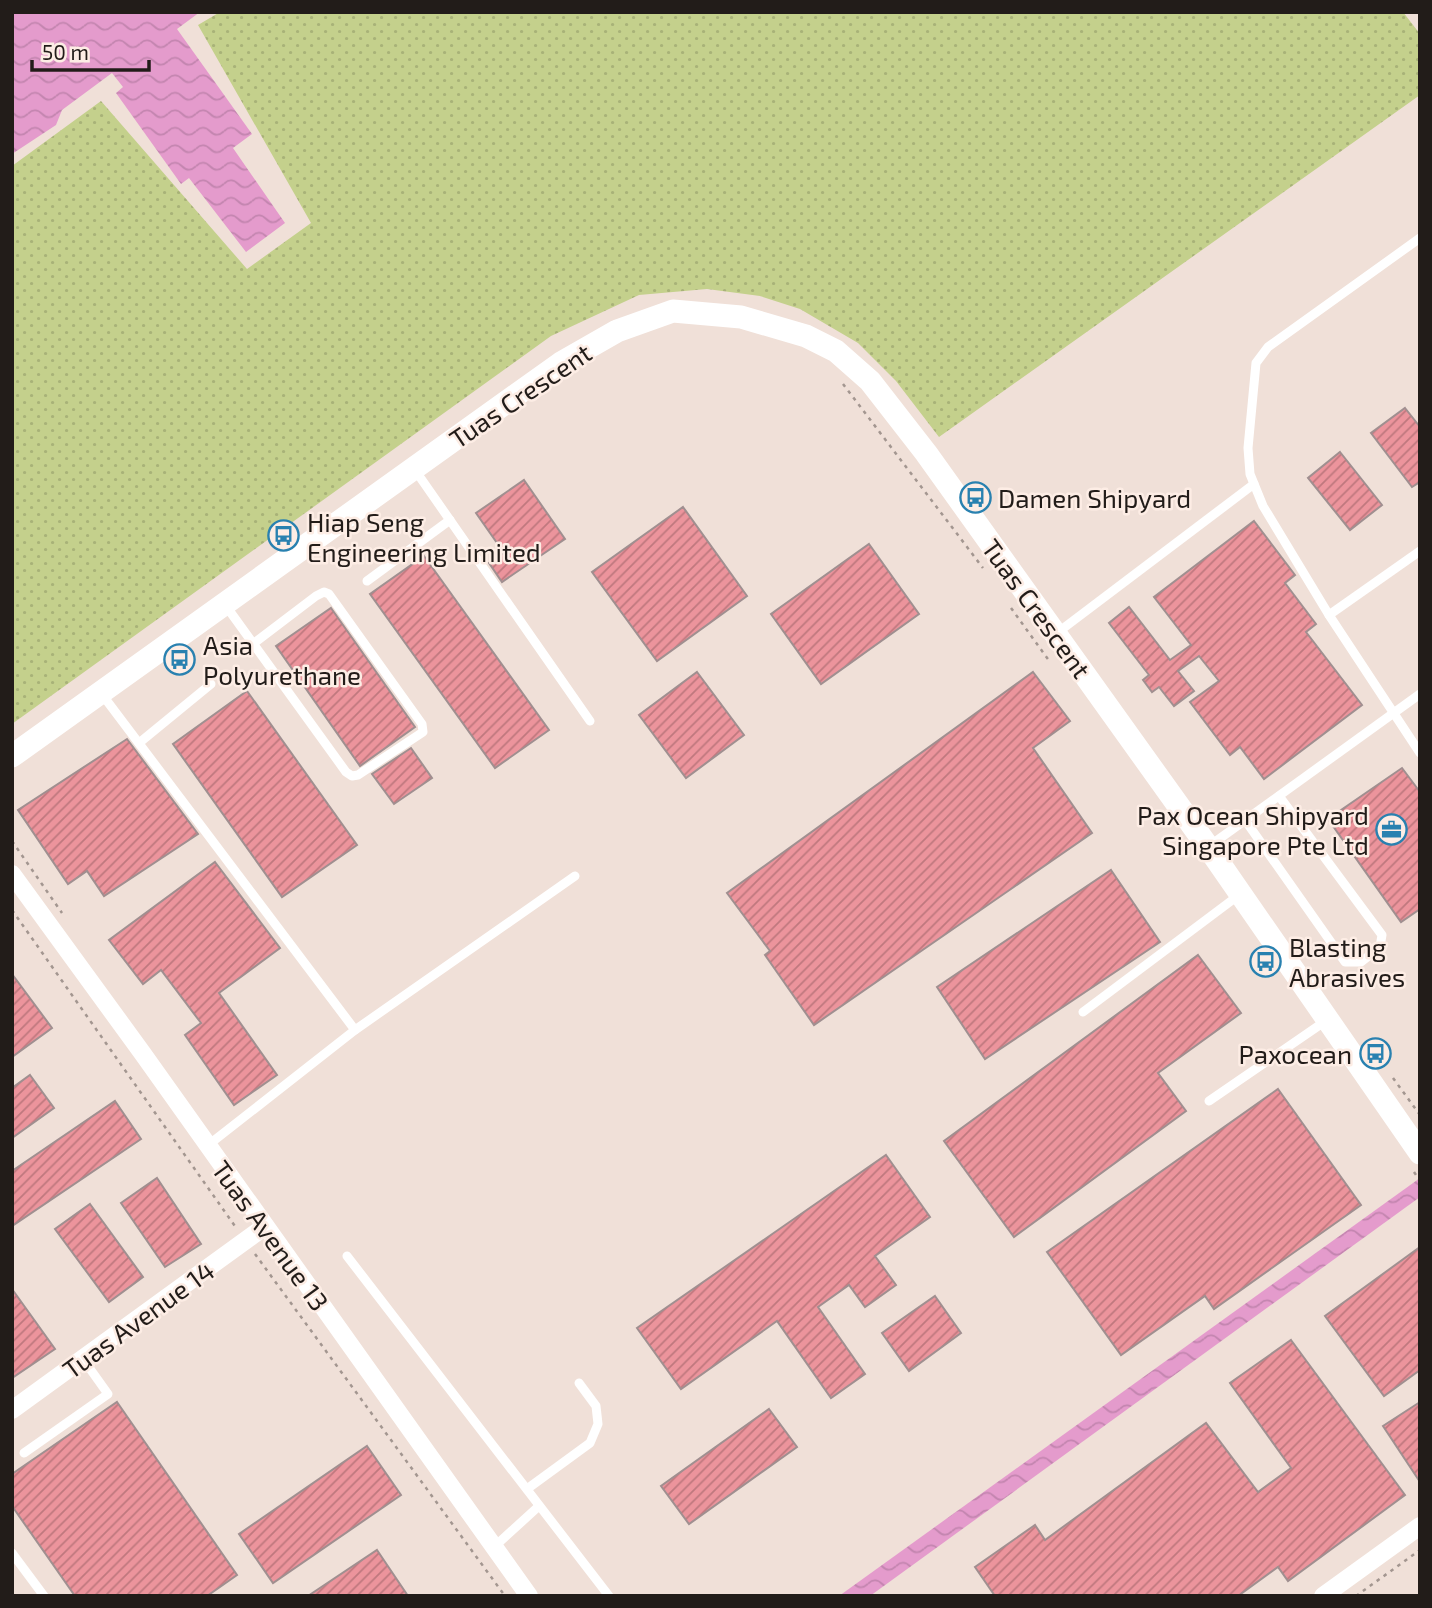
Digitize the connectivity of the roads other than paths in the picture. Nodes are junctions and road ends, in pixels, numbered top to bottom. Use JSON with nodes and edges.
{"nodes":[{"id":1,"x":1420,"y":238,"type":"edge"},
{"id":2,"x":414,"y":468,"type":"junction"},
{"id":3,"x":1254,"y":484,"type":"junction"},
{"id":4,"x":450,"y":520,"type":"junction"},
{"id":5,"x":1420,"y":551,"type":"edge"},
{"id":6,"x":367,"y":581,"type":"dead end"},
{"id":7,"x":214,"y":608,"type":"junction"},
{"id":8,"x":1329,"y":615,"type":"junction"},
{"id":9,"x":1055,"y":634,"type":"junction"},
{"id":10,"x":253,"y":644,"type":"junction"},
{"id":11,"x":211,"y":684,"type":"dead end"},
{"id":12,"x":101,"y":692,"type":"junction"},
{"id":13,"x":1420,"y":694,"type":"edge"},
{"id":14,"x":1392,"y":714,"type":"junction"},
{"id":15,"x":590,"y":721,"type":"dead end"},
{"id":16,"x":139,"y":743,"type":"junction"},
{"id":17,"x":1420,"y":752,"type":"edge"},
{"id":18,"x":12,"y":756,"type":"edge"},
{"id":19,"x":1279,"y":796,"type":"junction"},
{"id":20,"x":1244,"y":820,"type":"junction"},
{"id":21,"x":1208,"y":847,"type":"junction"},
{"id":22,"x":12,"y":874,"type":"edge"},
{"id":23,"x":575,"y":876,"type":"dead end"},
{"id":24,"x":1241,"y":894,"type":"junction"},
{"id":25,"x":1083,"y":1012,"type":"dead end"},
{"id":26,"x":1328,"y":1019,"type":"junction"},
{"id":27,"x":355,"y":1030,"type":"junction"},
{"id":28,"x":1209,"y":1101,"type":"dead end"},
{"id":29,"x":207,"y":1146,"type":"junction"},
{"id":30,"x":1416,"y":1161,"type":"edge"},
{"id":31,"x":264,"y":1227,"type":"junction"},
{"id":32,"x":347,"y":1256,"type":"dead end"},
{"id":33,"x":83,"y":1359,"type":"junction"},
{"id":34,"x":579,"y":1383,"type":"dead end"},
{"id":35,"x":12,"y":1410,"type":"edge"},
{"id":36,"x":24,"y":1453,"type":"dead end"},
{"id":37,"x":527,"y":1489,"type":"junction"},
{"id":38,"x":539,"y":1506,"type":"junction"},
{"id":39,"x":1420,"y":1526,"type":"edge"},
{"id":40,"x":494,"y":1547,"type":"junction"},
{"id":41,"x":12,"y":1553,"type":"edge"},
{"id":42,"x":44,"y":1596,"type":"edge"},
{"id":43,"x":529,"y":1596,"type":"edge"},
{"id":44,"x":609,"y":1596,"type":"edge"},
{"id":45,"x":1323,"y":1596,"type":"edge"}],
"edges":[{"from":1,"to":3,"type":"lane"},
{"from":2,"to":4,"type":"lane"},
{"from":2,"to":7,"type":"street","name":"Tuas Crescent"},
{"from":2,"to":9,"type":"street","name":"Tuas Crescent"},
{"from":3,"to":8,"type":"lane"},
{"from":3,"to":9,"type":"lane"},
{"from":4,"to":6,"type":"lane"},
{"from":4,"to":15,"type":"lane"},
{"from":5,"to":8,"type":"lane"},
{"from":7,"to":10,"type":"lane"},
{"from":7,"to":12,"type":"street","name":"Tuas Crescent"},
{"from":8,"to":14,"type":"lane"},
{"from":9,"to":21,"type":"street","name":"Tuas Crescent"},
{"from":10,"to":10,"type":"lane"},
{"from":11,"to":16,"type":"lane"},
{"from":12,"to":16,"type":"lane"},
{"from":12,"to":18,"type":"street","name":"Tuas Crescent"},
{"from":13,"to":14,"type":"lane"},
{"from":14,"to":17,"type":"lane"},
{"from":14,"to":19,"type":"lane"},
{"from":16,"to":27,"type":"lane"},
{"from":19,"to":20,"type":"lane"},
{"from":19,"to":20,"type":"lane"},
{"from":20,"to":21,"type":"lane"},
{"from":21,"to":24,"type":"street","name":"Tuas Crescent"},
{"from":22,"to":29,"type":"street","name":"Tuas Avenue 13"},
{"from":23,"to":27,"type":"lane"},
{"from":24,"to":25,"type":"lane"},
{"from":24,"to":26,"type":"street","name":"Tuas Crescent"},
{"from":26,"to":28,"type":"lane"},
{"from":26,"to":30,"type":"street","name":"Tuas Crescent"},
{"from":27,"to":29,"type":"lane"},
{"from":29,"to":31,"type":"street","name":"Tuas Avenue 13"},
{"from":31,"to":33,"type":"street","name":"Tuas Avenue 14"},
{"from":31,"to":40,"type":"street","name":"Tuas Avenue 13"},
{"from":32,"to":37,"type":"lane"},
{"from":33,"to":35,"type":"street","name":"Tuas Avenue 14"},
{"from":33,"to":36,"type":"lane"},
{"from":34,"to":37,"type":"lane"},
{"from":37,"to":38,"type":"lane"},
{"from":38,"to":40,"type":"lane"},
{"from":38,"to":44,"type":"lane"},
{"from":39,"to":45,"type":"street"},
{"from":40,"to":43,"type":"street","name":"Tuas Avenue 13"},
{"from":41,"to":42,"type":"lane"}]}
